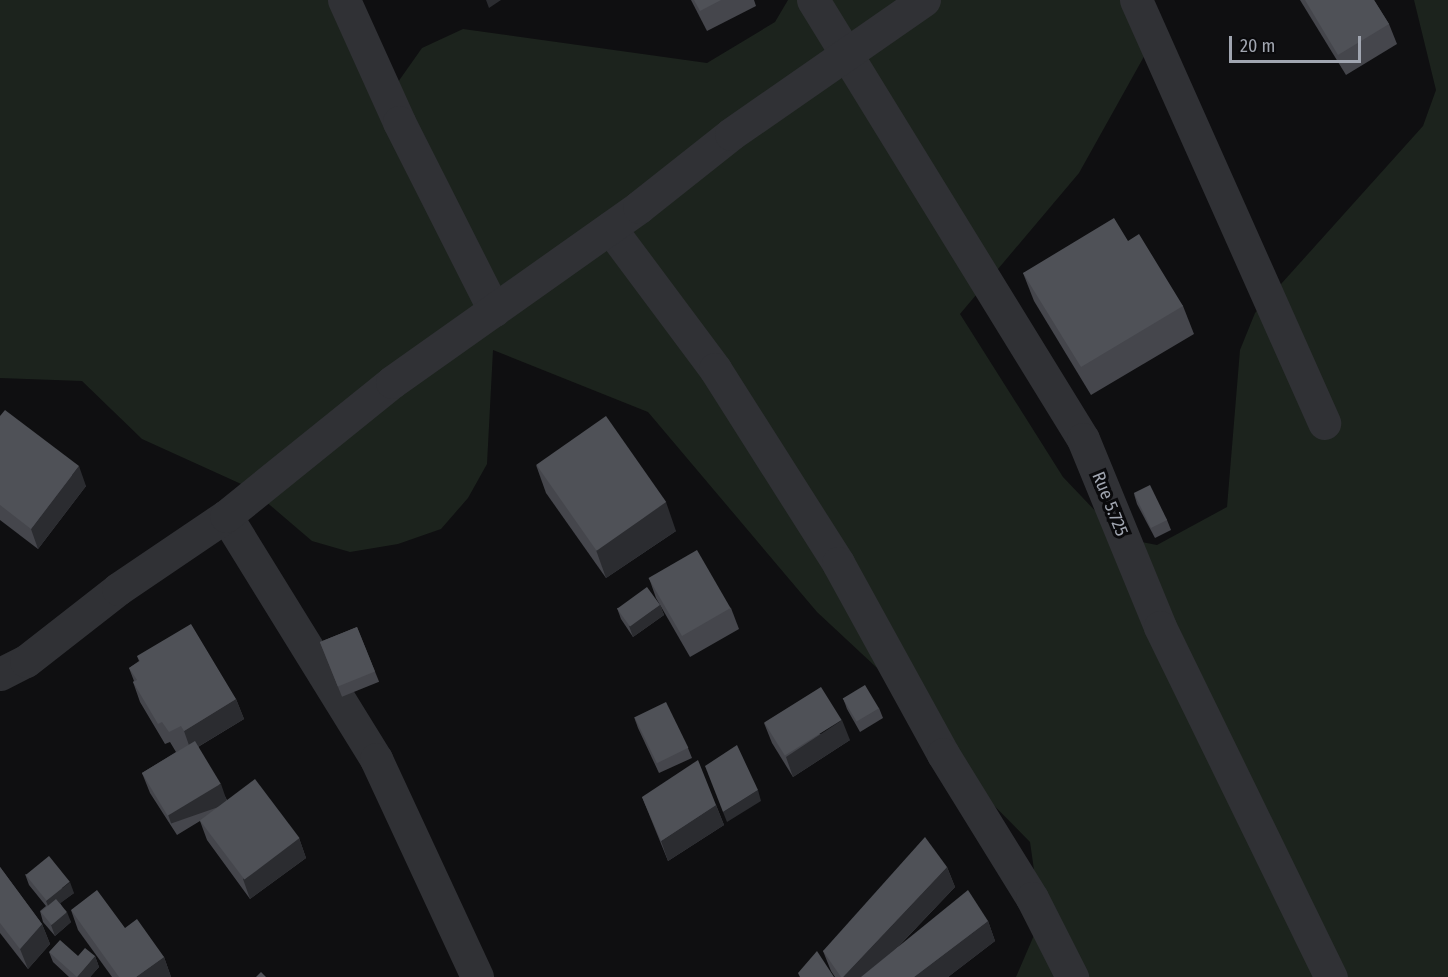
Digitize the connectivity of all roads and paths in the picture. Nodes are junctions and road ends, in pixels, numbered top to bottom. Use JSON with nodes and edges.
{"nodes":[{"id":1,"x":344,"y":0,"type":"edge"},
{"id":2,"x":813,"y":0,"type":"edge"},
{"id":3,"x":924,"y":0,"type":"edge"},
{"id":4,"x":1136,"y":0,"type":"edge"},
{"id":5,"x":845,"y":54,"type":"junction"},
{"id":6,"x":610,"y":228,"type":"junction"},
{"id":7,"x":494,"y":310,"type":"junction"},
{"id":8,"x":1324,"y":423,"type":"dead end"},
{"id":9,"x":226,"y":516,"type":"junction"},
{"id":10,"x":0,"y":674,"type":"edge"},
{"id":11,"x":477,"y":977,"type":"edge"},
{"id":12,"x":1072,"y":977,"type":"edge"},
{"id":13,"x":1331,"y":977,"type":"edge"}],
"edges":[{"from":1,"to":7,"type":"street"},
{"from":2,"to":5,"type":"street","name":"Rue 5.725"},
{"from":3,"to":5,"type":"street"},
{"from":4,"to":8,"type":"street"},
{"from":5,"to":6,"type":"street"},
{"from":5,"to":13,"type":"street","name":"Rue 5.725"},
{"from":6,"to":7,"type":"street"},
{"from":6,"to":12,"type":"street"},
{"from":7,"to":9,"type":"street"},
{"from":9,"to":10,"type":"street"},
{"from":9,"to":11,"type":"street"}]}
